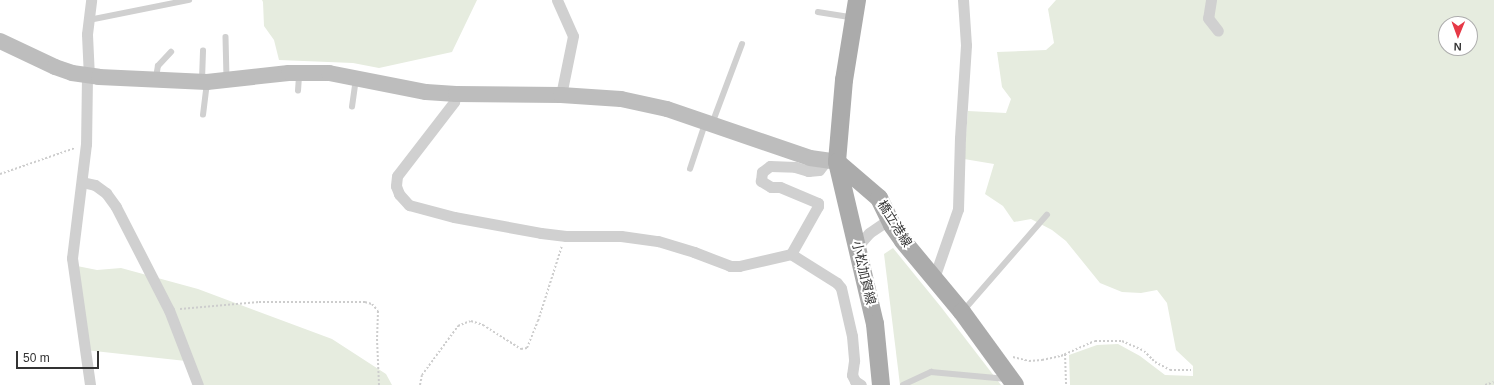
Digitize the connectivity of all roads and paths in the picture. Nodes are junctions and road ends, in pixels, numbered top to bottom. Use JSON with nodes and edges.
{"nodes":[{"id":1,"x":91,"y":0,"type":"edge"},
{"id":2,"x":189,"y":0,"type":"edge"},
{"id":3,"x":557,"y":0,"type":"edge"},
{"id":4,"x":857,"y":0,"type":"edge"},
{"id":5,"x":963,"y":0,"type":"edge"},
{"id":6,"x":1211,"y":0,"type":"edge"},
{"id":7,"x":818,"y":12,"type":"dead end"},
{"id":8,"x":854,"y":18,"type":"junction"},
{"id":9,"x":89,"y":20,"type":"junction"},
{"id":10,"x":1218,"y":31,"type":"dead end"},
{"id":11,"x":226,"y":37,"type":"dead end"},
{"id":12,"x":0,"y":41,"type":"edge"},
{"id":13,"x":742,"y":44,"type":"dead end"},
{"id":14,"x":203,"y":51,"type":"dead end"},
{"id":15,"x":171,"y":52,"type":"dead end"},
{"id":16,"x":299,"y":73,"type":"junction"},
{"id":17,"x":88,"y":76,"type":"junction"},
{"id":18,"x":357,"y":78,"type":"junction"},
{"id":19,"x":156,"y":80,"type":"junction"},
{"id":20,"x":227,"y":80,"type":"junction"},
{"id":21,"x":204,"y":82,"type":"junction"},
{"id":22,"x":298,"y":91,"type":"dead end"},
{"id":23,"x":456,"y":94,"type":"junction"},
{"id":24,"x":561,"y":95,"type":"junction"},
{"id":25,"x":352,"y":107,"type":"dead end"},
{"id":26,"x":203,"y":115,"type":"dead end"},
{"id":27,"x":709,"y":123,"type":"junction"},
{"id":28,"x":86,"y":144,"type":"junction"},
{"id":29,"x":831,"y":161,"type":"junction"},
{"id":30,"x":690,"y":169,"type":"dead end"},
{"id":31,"x":0,"y":174,"type":"edge"},
{"id":32,"x":82,"y":182,"type":"junction"},
{"id":33,"x":1046,"y":215,"type":"dead end"},
{"id":34,"x":892,"y":225,"type":"junction"},
{"id":35,"x":566,"y":236,"type":"junction"},
{"id":36,"x":857,"y":247,"type":"junction"},
{"id":37,"x":791,"y":254,"type":"junction"},
{"id":38,"x":934,"y":278,"type":"junction"},
{"id":39,"x":169,"y":310,"type":"junction"},
{"id":40,"x":962,"y":312,"type":"junction"},
{"id":41,"x":1065,"y":354,"type":"junction"},
{"id":42,"x":996,"y":358,"type":"junction"},
{"id":43,"x":1191,"y":370,"type":"dead end"},
{"id":44,"x":1013,"y":382,"type":"edge"},
{"id":45,"x":1494,"y":382,"type":"edge"},
{"id":46,"x":90,"y":385,"type":"edge"},
{"id":47,"x":198,"y":385,"type":"edge"},
{"id":48,"x":379,"y":385,"type":"edge"},
{"id":49,"x":420,"y":385,"type":"edge"},
{"id":50,"x":861,"y":385,"type":"edge"},
{"id":51,"x":882,"y":385,"type":"edge"},
{"id":52,"x":903,"y":385,"type":"edge"},
{"id":53,"x":1066,"y":385,"type":"edge"},
{"id":54,"x":1485,"y":385,"type":"edge"}],
"edges":[{"from":1,"to":9,"type":"street"},
{"from":2,"to":9,"type":"lane"},
{"from":3,"to":24,"type":"street"},
{"from":4,"to":8,"type":"main road"},
{"from":5,"to":38,"type":"street"},
{"from":6,"to":10,"type":"street"},
{"from":7,"to":8,"type":"lane"},
{"from":8,"to":29,"type":"main road"},
{"from":9,"to":17,"type":"street"},
{"from":11,"to":20,"type":"lane"},
{"from":12,"to":17,"type":"street"},
{"from":13,"to":27,"type":"lane"},
{"from":14,"to":21,"type":"lane"},
{"from":15,"to":19,"type":"lane"},
{"from":16,"to":18,"type":"street"},
{"from":16,"to":20,"type":"street"},
{"from":16,"to":22,"type":"lane"},
{"from":17,"to":19,"type":"street"},
{"from":17,"to":28,"type":"street"},
{"from":18,"to":23,"type":"street"},
{"from":18,"to":25,"type":"lane"},
{"from":19,"to":21,"type":"street"},
{"from":20,"to":21,"type":"street"},
{"from":21,"to":26,"type":"lane"},
{"from":23,"to":24,"type":"street"},
{"from":23,"to":35,"type":"street"},
{"from":24,"to":27,"type":"street"},
{"from":27,"to":29,"type":"street"},
{"from":27,"to":30,"type":"lane"},
{"from":28,"to":31,"type":"path"},
{"from":28,"to":32,"type":"street"},
{"from":29,"to":34,"type":"main road","name":"橋立港線"},
{"from":29,"to":36,"type":"main road","name":"小松加賀線"},
{"from":29,"to":37,"type":"street"},
{"from":32,"to":39,"type":"street"},
{"from":32,"to":46,"type":"street"},
{"from":33,"to":40,"type":"lane"},
{"from":34,"to":36,"type":"street"},
{"from":34,"to":38,"type":"main road","name":"橋立港線"},
{"from":35,"to":37,"type":"street"},
{"from":35,"to":49,"type":"path"},
{"from":36,"to":51,"type":"main road","name":"小松加賀線"},
{"from":37,"to":50,"type":"street"},
{"from":38,"to":40,"type":"main road","name":"橋立港線"},
{"from":39,"to":47,"type":"street"},
{"from":39,"to":48,"type":"path"},
{"from":40,"to":42,"type":"main road","name":"橋立港線"},
{"from":41,"to":42,"type":"path"},
{"from":41,"to":43,"type":"path"},
{"from":41,"to":53,"type":"path"},
{"from":42,"to":44,"type":"main road","name":"橋立港線"},
{"from":44,"to":52,"type":"lane"},
{"from":45,"to":54,"type":"path"}]}
